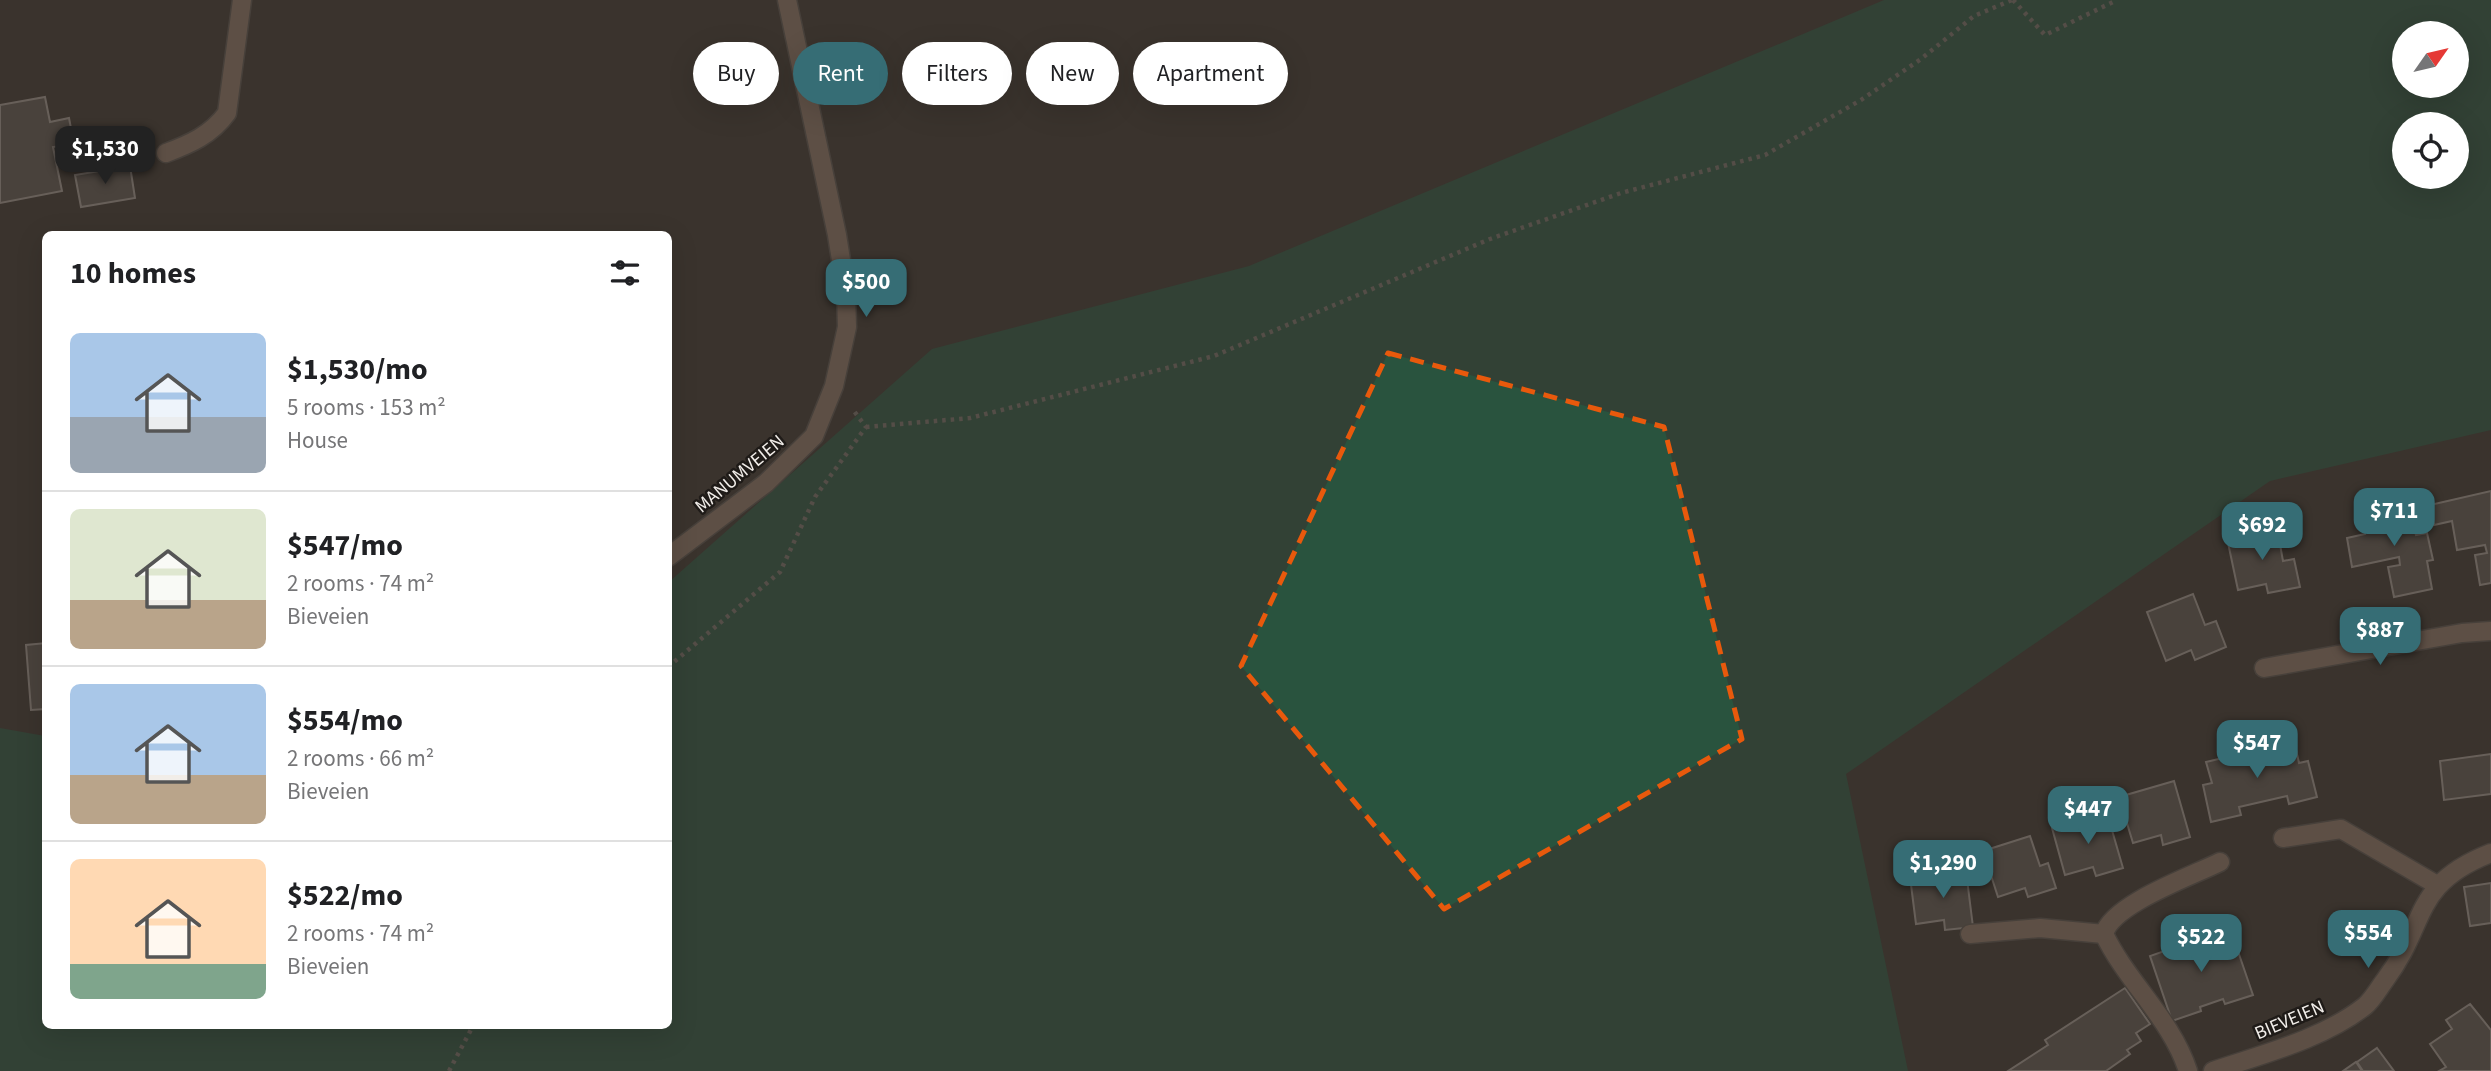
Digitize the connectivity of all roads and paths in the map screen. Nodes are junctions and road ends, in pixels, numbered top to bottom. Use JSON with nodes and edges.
{"nodes":[{"id":1,"x":242,"y":0,"type":"edge"},
{"id":2,"x":786,"y":0,"type":"edge"},
{"id":3,"x":2012,"y":0,"type":"edge"},
{"id":4,"x":2117,"y":0,"type":"edge"},
{"id":5,"x":166,"y":153,"type":"dead end"},
{"id":6,"x":834,"y":386,"type":"junction"},
{"id":7,"x":866,"y":427,"type":"junction"},
{"id":8,"x":672,"y":554,"type":"edge"},
{"id":9,"x":2491,"y":631,"type":"edge"},
{"id":10,"x":672,"y":664,"type":"edge"},
{"id":11,"x":2264,"y":668,"type":"dead end"},
{"id":12,"x":2283,"y":838,"type":"dead end"},
{"id":13,"x":2491,"y":853,"type":"edge"},
{"id":14,"x":2220,"y":862,"type":"dead end"},
{"id":15,"x":2437,"y":885,"type":"junction"},
{"id":16,"x":1970,"y":934,"type":"dead end"},
{"id":17,"x":2104,"y":934,"type":"junction"},
{"id":18,"x":471,"y":1029,"type":"edge"},
{"id":19,"x":449,"y":1071,"type":"edge"},
{"id":20,"x":2188,"y":1071,"type":"edge"},
{"id":21,"x":2213,"y":1071,"type":"edge"}],
"edges":[{"from":1,"to":5,"type":"street"},
{"from":2,"to":6,"type":"street","name":"MANUMVEIEN"},
{"from":3,"to":4,"type":"path"},
{"from":3,"to":7,"type":"path"},
{"from":6,"to":7,"type":"path"},
{"from":6,"to":8,"type":"street","name":"MANUMVEIEN"},
{"from":7,"to":10,"type":"path"},
{"from":9,"to":11,"type":"street"},
{"from":12,"to":15,"type":"street"},
{"from":13,"to":15,"type":"street","name":"BIEVEIEN"},
{"from":14,"to":17,"type":"street"},
{"from":15,"to":21,"type":"street","name":"BIEVEIEN"},
{"from":16,"to":17,"type":"street"},
{"from":17,"to":20,"type":"street"},
{"from":18,"to":19,"type":"path"}]}
